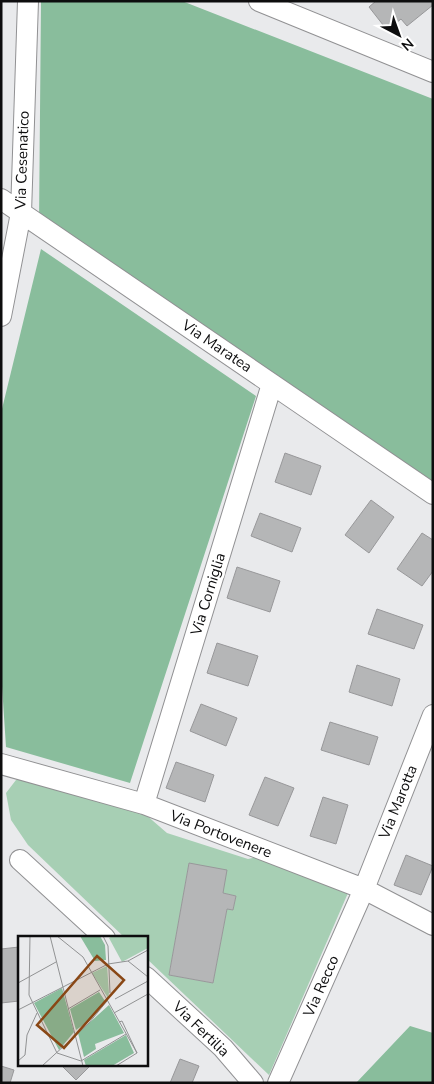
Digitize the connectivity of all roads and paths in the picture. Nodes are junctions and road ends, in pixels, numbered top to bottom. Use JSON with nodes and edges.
{"nodes":[{"id":1,"x":28,"y":1,"type":"edge"},
{"id":2,"x":259,"y":1,"type":"edge"},
{"id":3,"x":433,"y":72,"type":"edge"},
{"id":4,"x":1,"y":199,"type":"edge"},
{"id":5,"x":21,"y":213,"type":"junction"},
{"id":6,"x":1,"y":316,"type":"edge"},
{"id":7,"x":272,"y":384,"type":"junction"},
{"id":8,"x":433,"y":494,"type":"edge"},
{"id":9,"x":433,"y":715,"type":"edge"},
{"id":10,"x":1,"y":764,"type":"edge"},
{"id":11,"x":144,"y":804,"type":"junction"},
{"id":12,"x":20,"y":860,"type":"dead end"},
{"id":13,"x":364,"y":889,"type":"junction"},
{"id":14,"x":433,"y":925,"type":"edge"},
{"id":15,"x":103,"y":936,"type":"edge"},
{"id":16,"x":148,"y":979,"type":"edge"},
{"id":17,"x":253,"y":1083,"type":"edge"},
{"id":18,"x":278,"y":1083,"type":"edge"}],
"edges":[{"from":1,"to":5,"type":"street","name":"Via Cesenatico"},
{"from":2,"to":3,"type":"street"},
{"from":4,"to":5,"type":"street","name":"Via Maratea"},
{"from":5,"to":6,"type":"street","name":"Via Cesenatico"},
{"from":5,"to":7,"type":"street","name":"Via Maratea"},
{"from":7,"to":8,"type":"street","name":"Via Maratea"},
{"from":7,"to":11,"type":"street","name":"Via Corniglia"},
{"from":9,"to":13,"type":"street","name":"Via Marotta"},
{"from":10,"to":11,"type":"street","name":"Via Portovenere"},
{"from":11,"to":13,"type":"street","name":"Via Portovenere"},
{"from":12,"to":15,"type":"street"},
{"from":13,"to":14,"type":"street","name":"Via Portovenere"},
{"from":13,"to":18,"type":"street","name":"Via Recco"},
{"from":16,"to":17,"type":"street","name":"Via Fertilia"}]}
